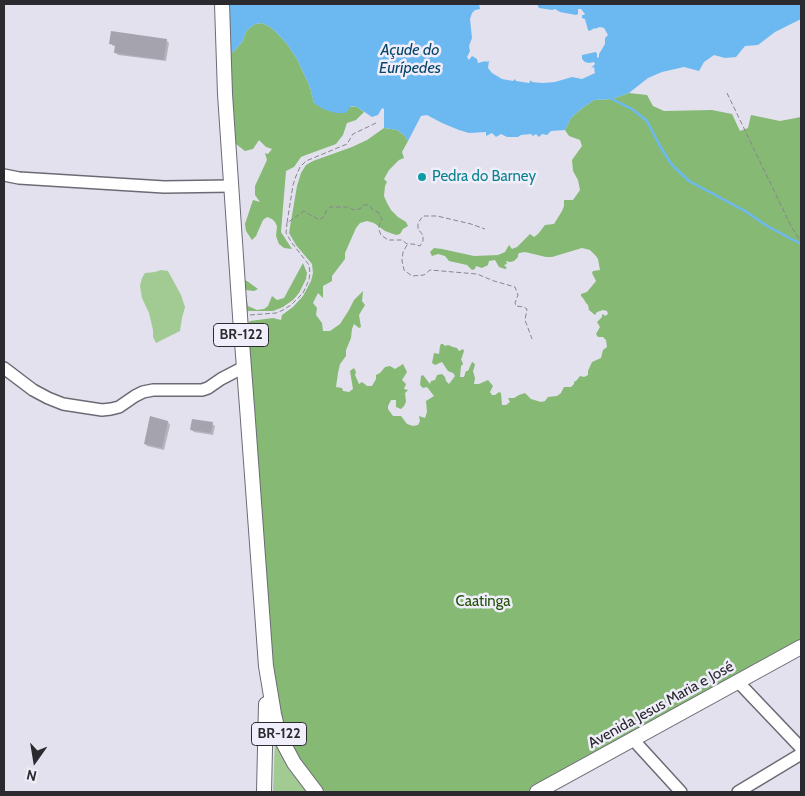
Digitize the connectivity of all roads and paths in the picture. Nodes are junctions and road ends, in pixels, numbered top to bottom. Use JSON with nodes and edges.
{"nodes":[{"id":1,"x":222,"y":4,"type":"edge"},
{"id":2,"x":726,"y":93,"type":"dead end"},
{"id":3,"x":376,"y":123,"type":"dead end"},
{"id":4,"x":4,"y":175,"type":"edge"},
{"id":5,"x":231,"y":186,"type":"junction"},
{"id":6,"x":287,"y":223,"type":"junction"},
{"id":7,"x":485,"y":229,"type":"dead end"},
{"id":8,"x":801,"y":242,"type":"edge"},
{"id":9,"x":407,"y":244,"type":"junction"},
{"id":10,"x":240,"y":316,"type":"junction"},
{"id":11,"x":532,"y":339,"type":"dead end"},
{"id":12,"x":244,"y":366,"type":"junction"},
{"id":13,"x":4,"y":368,"type":"edge"},
{"id":14,"x":801,"y":647,"type":"edge"},
{"id":15,"x":801,"y":654,"type":"edge"},
{"id":16,"x":266,"y":666,"type":"junction"},
{"id":17,"x":742,"y":686,"type":"junction"},
{"id":18,"x":640,"y":741,"type":"junction"},
{"id":19,"x":801,"y":748,"type":"edge"},
{"id":20,"x":801,"y":754,"type":"edge"},
{"id":21,"x":264,"y":792,"type":"edge"},
{"id":22,"x":316,"y":792,"type":"edge"},
{"id":23,"x":537,"y":792,"type":"edge"},
{"id":24,"x":551,"y":792,"type":"edge"},
{"id":25,"x":681,"y":792,"type":"edge"},
{"id":26,"x":738,"y":792,"type":"edge"}],
"edges":[{"from":1,"to":5,"type":"main road","number":"BR-122"},
{"from":2,"to":8,"type":"path"},
{"from":3,"to":6,"type":"path"},
{"from":4,"to":5,"type":"street"},
{"from":5,"to":10,"type":"main road","number":"BR-122"},
{"from":6,"to":9,"type":"path"},
{"from":6,"to":10,"type":"path"},
{"from":7,"to":9,"type":"path"},
{"from":9,"to":11,"type":"path"},
{"from":10,"to":12,"type":"main road","number":"BR-122"},
{"from":12,"to":13,"type":"street"},
{"from":12,"to":16,"type":"main road","number":"BR-122"},
{"from":14,"to":18,"type":"main road","name":"Avenida Jesus Maria e José"},
{"from":15,"to":17,"type":"main road","name":"Avenida Jesus Maria e José"},
{"from":16,"to":21,"type":"main road","number":"BR-122"},
{"from":16,"to":22,"type":"main road","number":"BR-122"},
{"from":17,"to":18,"type":"main road","name":"Avenida Jesus Maria e José"},
{"from":17,"to":19,"type":"street"},
{"from":18,"to":23,"type":"main road","name":"Avenida Jesus Maria e José"},
{"from":18,"to":24,"type":"main road","name":"Avenida Jesus Maria e José"},
{"from":18,"to":25,"type":"street"},
{"from":20,"to":26,"type":"street"}]}
